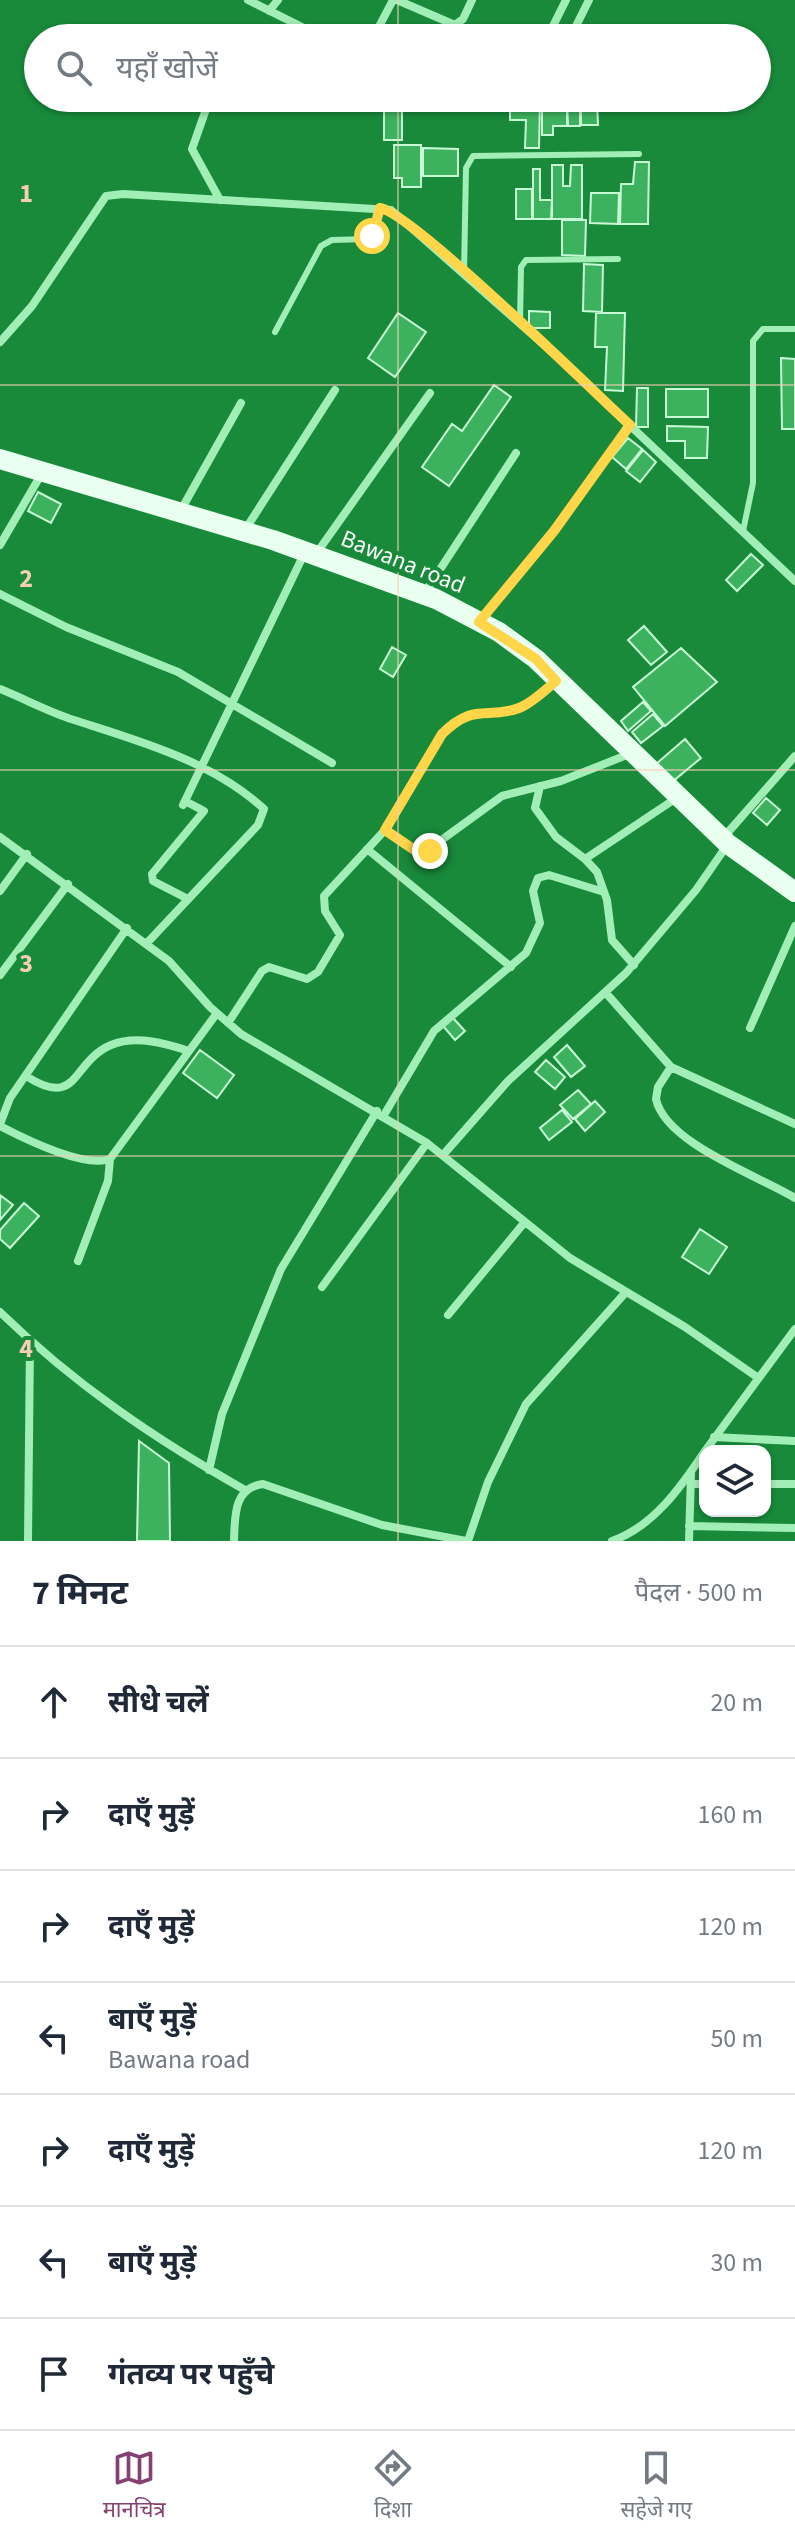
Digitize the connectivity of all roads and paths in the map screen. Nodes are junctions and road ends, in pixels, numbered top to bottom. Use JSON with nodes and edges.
{"nodes":[{"id":1,"x":248,"y":0,"type":"edge"},
{"id":2,"x":278,"y":0,"type":"edge"},
{"id":3,"x":395,"y":0,"type":"edge"},
{"id":4,"x":472,"y":0,"type":"edge"},
{"id":5,"x":566,"y":0,"type":"edge"},
{"id":6,"x":589,"y":0,"type":"edge"},
{"id":7,"x":269,"y":11,"type":"junction"},
{"id":8,"x":294,"y":24,"type":"edge"},
{"id":9,"x":381,"y":24,"type":"edge"},
{"id":10,"x":453,"y":24,"type":"edge"},
{"id":11,"x":456,"y":24,"type":"edge"},
{"id":12,"x":554,"y":24,"type":"edge"},
{"id":13,"x":577,"y":24,"type":"edge"},
{"id":14,"x":205,"y":112,"type":"edge"},
{"id":15,"x":639,"y":154,"type":"dead end"},
{"id":16,"x":220,"y":200,"type":"junction"},
{"id":17,"x":380,"y":208,"type":"junction"},
{"id":18,"x":618,"y":259,"type":"dead end"},
{"id":19,"x":464,"y":273,"type":"junction"},
{"id":20,"x":520,"y":323,"type":"junction"},
{"id":21,"x":795,"y":329,"type":"edge"},
{"id":22,"x":275,"y":332,"type":"dead end"},
{"id":23,"x":0,"y":342,"type":"edge"},
{"id":24,"x":335,"y":390,"type":"dead end"},
{"id":25,"x":430,"y":393,"type":"dead end"},
{"id":26,"x":241,"y":403,"type":"dead end"},
{"id":27,"x":630,"y":425,"type":"junction"},
{"id":28,"x":516,"y":453,"type":"dead end"},
{"id":29,"x":0,"y":459,"type":"edge"},
{"id":30,"x":43,"y":472,"type":"junction"},
{"id":31,"x":180,"y":511,"type":"junction"},
{"id":32,"x":244,"y":531,"type":"junction"},
{"id":33,"x":743,"y":531,"type":"junction"},
{"id":34,"x":0,"y":545,"type":"edge"},
{"id":35,"x":310,"y":553,"type":"junction"},
{"id":36,"x":794,"y":577,"type":"edge"},
{"id":37,"x":0,"y":594,"type":"edge"},
{"id":38,"x":424,"y":595,"type":"junction"},
{"id":39,"x":479,"y":622,"type":"junction"},
{"id":40,"x":556,"y":681,"type":"junction"},
{"id":41,"x":0,"y":689,"type":"edge"},
{"id":42,"x":231,"y":702,"type":"junction"},
{"id":43,"x":632,"y":753,"type":"junction"},
{"id":44,"x":795,"y":756,"type":"edge"},
{"id":45,"x":332,"y":763,"type":"dead end"},
{"id":46,"x":201,"y":769,"type":"junction"},
{"id":47,"x":540,"y":786,"type":"junction"},
{"id":48,"x":679,"y":797,"type":"junction"},
{"id":49,"x":385,"y":830,"type":"junction"},
{"id":50,"x":0,"y":837,"type":"edge"},
{"id":51,"x":725,"y":841,"type":"junction"},
{"id":52,"x":367,"y":849,"type":"junction"},
{"id":53,"x":27,"y":854,"type":"junction"},
{"id":54,"x":585,"y":859,"type":"junction"},
{"id":55,"x":68,"y":884,"type":"junction"},
{"id":56,"x":0,"y":891,"type":"edge"},
{"id":57,"x":604,"y":892,"type":"junction"},
{"id":58,"x":795,"y":892,"type":"edge"},
{"id":59,"x":188,"y":899,"type":"junction"},
{"id":60,"x":795,"y":926,"type":"edge"},
{"id":61,"x":127,"y":928,"type":"junction"},
{"id":62,"x":147,"y":943,"type":"junction"},
{"id":63,"x":634,"y":965,"type":"junction"},
{"id":64,"x":511,"y":967,"type":"junction"},
{"id":65,"x":0,"y":975,"type":"edge"},
{"id":66,"x":606,"y":993,"type":"junction"},
{"id":67,"x":217,"y":1013,"type":"junction"},
{"id":68,"x":228,"y":1023,"type":"junction"},
{"id":69,"x":750,"y":1028,"type":"dead end"},
{"id":70,"x":189,"y":1051,"type":"junction"},
{"id":71,"x":671,"y":1067,"type":"junction"},
{"id":72,"x":26,"y":1076,"type":"junction"},
{"id":73,"x":381,"y":1113,"type":"junction"},
{"id":74,"x":795,"y":1124,"type":"edge"},
{"id":75,"x":0,"y":1125,"type":"edge"},
{"id":76,"x":427,"y":1143,"type":"junction"},
{"id":77,"x":443,"y":1155,"type":"junction"},
{"id":78,"x":110,"y":1159,"type":"junction"},
{"id":79,"x":795,"y":1198,"type":"edge"},
{"id":80,"x":524,"y":1223,"type":"junction"},
{"id":81,"x":78,"y":1261,"type":"dead end"},
{"id":82,"x":322,"y":1287,"type":"dead end"},
{"id":83,"x":626,"y":1292,"type":"junction"},
{"id":84,"x":0,"y":1312,"type":"edge"},
{"id":85,"x":448,"y":1315,"type":"dead end"},
{"id":86,"x":795,"y":1329,"type":"edge"},
{"id":87,"x":30,"y":1341,"type":"junction"},
{"id":88,"x":757,"y":1377,"type":"junction"},
{"id":89,"x":714,"y":1437,"type":"junction"},
{"id":90,"x":795,"y":1441,"type":"edge"},
{"id":91,"x":709,"y":1445,"type":"edge"},
{"id":92,"x":699,"y":1460,"type":"edge"},
{"id":93,"x":209,"y":1470,"type":"junction"},
{"id":94,"x":691,"y":1472,"type":"junction"},
{"id":95,"x":691,"y":1484,"type":"junction"},
{"id":96,"x":699,"y":1484,"type":"edge"},
{"id":97,"x":771,"y":1484,"type":"edge"},
{"id":98,"x":795,"y":1484,"type":"edge"},
{"id":99,"x":245,"y":1490,"type":"junction"},
{"id":100,"x":689,"y":1526,"type":"junction"},
{"id":101,"x":795,"y":1528,"type":"edge"},
{"id":102,"x":449,"y":1539,"type":"edge"},
{"id":103,"x":28,"y":1541,"type":"edge"},
{"id":104,"x":234,"y":1541,"type":"edge"},
{"id":105,"x":467,"y":1541,"type":"edge"},
{"id":106,"x":612,"y":1541,"type":"edge"},
{"id":107,"x":689,"y":1541,"type":"edge"}],
"edges":[{"from":1,"to":7,"type":"street"},
{"from":2,"to":7,"type":"street"},
{"from":3,"to":9,"type":"street"},
{"from":3,"to":10,"type":"street"},
{"from":4,"to":11,"type":"street"},
{"from":5,"to":12,"type":"street"},
{"from":6,"to":13,"type":"street"},
{"from":7,"to":8,"type":"street"},
{"from":14,"to":16,"type":"street"},
{"from":15,"to":19,"type":"lane"},
{"from":16,"to":17,"type":"street"},
{"from":16,"to":23,"type":"street"},
{"from":17,"to":19,"type":"street"},
{"from":17,"to":22,"type":"lane"},
{"from":18,"to":20,"type":"lane"},
{"from":19,"to":20,"type":"street"},
{"from":20,"to":27,"type":"street"},
{"from":21,"to":33,"type":"lane"},
{"from":24,"to":32,"type":"street"},
{"from":25,"to":35,"type":"street"},
{"from":26,"to":31,"type":"street"},
{"from":27,"to":33,"type":"street"},
{"from":27,"to":39,"type":"street"},
{"from":28,"to":38,"type":"street"},
{"from":29,"to":30,"type":"main road","name":"Bawana road"},
{"from":30,"to":31,"type":"main road","name":"Bawana road"},
{"from":30,"to":34,"type":"street"},
{"from":31,"to":32,"type":"main road","name":"Bawana road"},
{"from":32,"to":35,"type":"main road","name":"Bawana road"},
{"from":33,"to":36,"type":"street"},
{"from":35,"to":38,"type":"main road","name":"Bawana road"},
{"from":35,"to":42,"type":"street"},
{"from":37,"to":42,"type":"street"},
{"from":38,"to":39,"type":"main road","name":"Bawana road"},
{"from":39,"to":40,"type":"main road","name":"Bawana road"},
{"from":40,"to":43,"type":"main road","name":"Bawana road"},
{"from":40,"to":49,"type":"street"},
{"from":41,"to":46,"type":"street"},
{"from":42,"to":45,"type":"street"},
{"from":42,"to":46,"type":"street"},
{"from":43,"to":47,"type":"street"},
{"from":43,"to":48,"type":"main road","name":"Bawana road"},
{"from":44,"to":51,"type":"street"},
{"from":46,"to":59,"type":"street"},
{"from":46,"to":59,"type":"street"},
{"from":47,"to":49,"type":"street"},
{"from":47,"to":54,"type":"street"},
{"from":48,"to":51,"type":"main road","name":"Bawana road"},
{"from":48,"to":54,"type":"street"},
{"from":49,"to":52,"type":"street"},
{"from":50,"to":53,"type":"street"},
{"from":51,"to":58,"type":"main road","name":"Bawana road"},
{"from":51,"to":63,"type":"street"},
{"from":52,"to":64,"type":"street"},
{"from":52,"to":68,"type":"street"},
{"from":53,"to":55,"type":"street"},
{"from":53,"to":56,"type":"street"},
{"from":54,"to":57,"type":"street"},
{"from":55,"to":61,"type":"street"},
{"from":55,"to":65,"type":"street"},
{"from":57,"to":63,"type":"street"},
{"from":57,"to":64,"type":"street"},
{"from":59,"to":62,"type":"street"},
{"from":60,"to":69,"type":"street"},
{"from":61,"to":62,"type":"street"},
{"from":61,"to":72,"type":"street"},
{"from":62,"to":67,"type":"street"},
{"from":63,"to":66,"type":"street"},
{"from":64,"to":73,"type":"street"},
{"from":66,"to":71,"type":"street"},
{"from":66,"to":77,"type":"street"},
{"from":67,"to":68,"type":"street"},
{"from":67,"to":70,"type":"street"},
{"from":68,"to":73,"type":"street"},
{"from":70,"to":72,"type":"street"},
{"from":70,"to":78,"type":"street"},
{"from":71,"to":74,"type":"street"},
{"from":71,"to":79,"type":"street"},
{"from":72,"to":75,"type":"street"},
{"from":73,"to":76,"type":"street"},
{"from":73,"to":93,"type":"street"},
{"from":75,"to":78,"type":"street"},
{"from":76,"to":77,"type":"street"},
{"from":76,"to":82,"type":"street"},
{"from":77,"to":80,"type":"street"},
{"from":78,"to":81,"type":"street"},
{"from":80,"to":83,"type":"street"},
{"from":80,"to":85,"type":"street"},
{"from":83,"to":88,"type":"street"},
{"from":83,"to":105,"type":"street"},
{"from":84,"to":87,"type":"street"},
{"from":86,"to":88,"type":"street"},
{"from":87,"to":93,"type":"street"},
{"from":87,"to":103,"type":"street"},
{"from":88,"to":89,"type":"street"},
{"from":89,"to":90,"type":"street"},
{"from":89,"to":91,"type":"street"},
{"from":92,"to":94,"type":"street"},
{"from":93,"to":99,"type":"street"},
{"from":94,"to":95,"type":"street"},
{"from":94,"to":106,"type":"street"},
{"from":95,"to":96,"type":"street"},
{"from":95,"to":100,"type":"street"},
{"from":97,"to":98,"type":"street"},
{"from":99,"to":102,"type":"street"},
{"from":99,"to":104,"type":"street"},
{"from":100,"to":101,"type":"street"},
{"from":100,"to":107,"type":"street"},
{"from":102,"to":105,"type":"street"}]}
